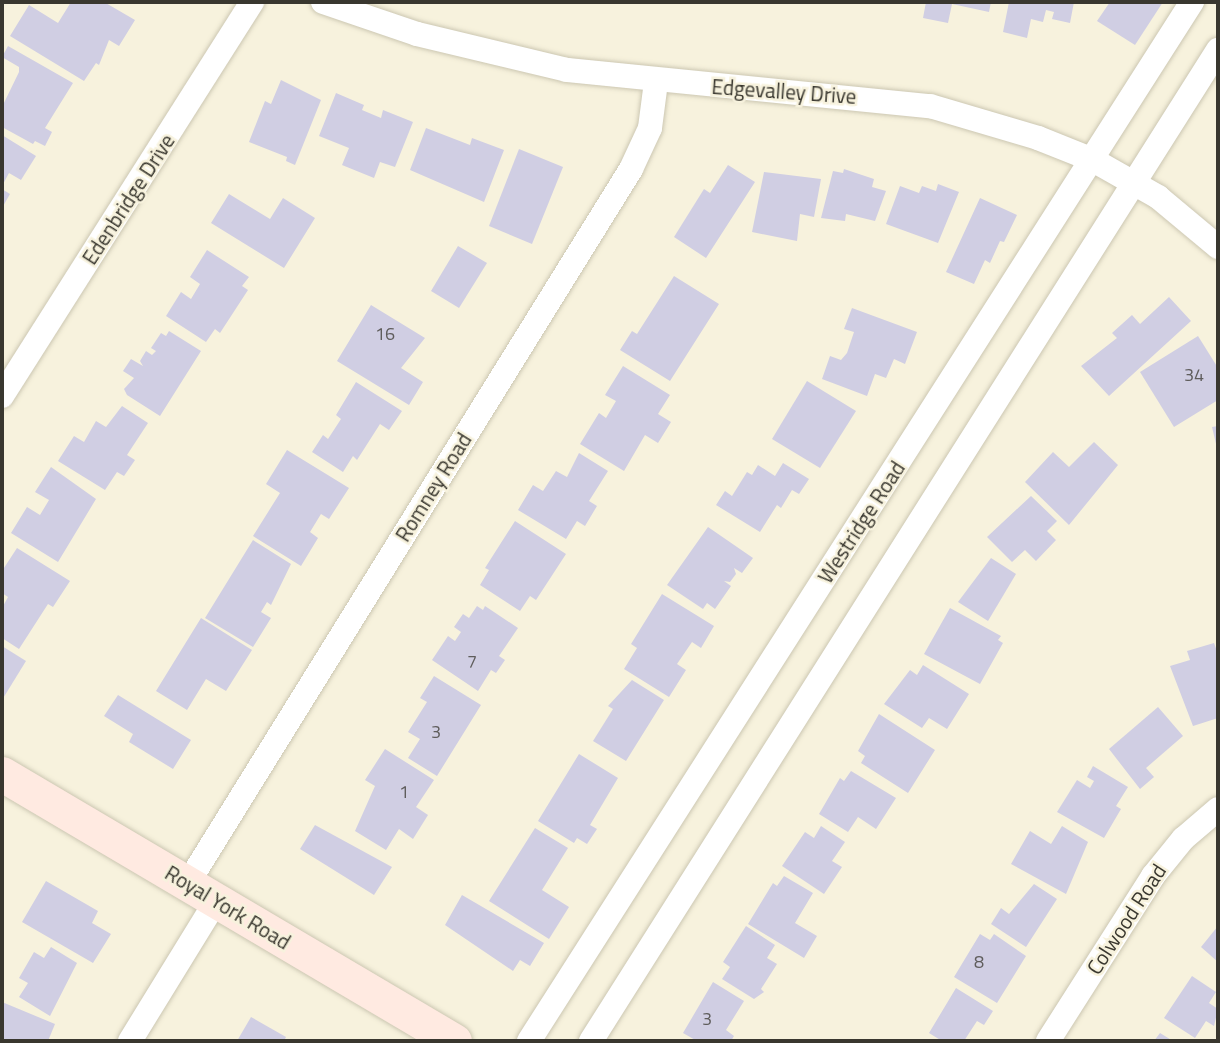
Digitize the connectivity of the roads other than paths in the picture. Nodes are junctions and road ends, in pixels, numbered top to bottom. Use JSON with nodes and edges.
{"nodes":[{"id":1,"x":253,"y":2,"type":"edge"},
{"id":2,"x":323,"y":2,"type":"edge"},
{"id":3,"x":1192,"y":2,"type":"edge"},
{"id":4,"x":1218,"y":50,"type":"edge"},
{"id":5,"x":656,"y":82,"type":"junction"},
{"id":6,"x":1093,"y":160,"type":"junction"},
{"id":7,"x":1134,"y":182,"type":"junction"},
{"id":8,"x":1218,"y":247,"type":"edge"},
{"id":9,"x":2,"y":396,"type":"edge"},
{"id":10,"x":2,"y":774,"type":"edge"},
{"id":11,"x":1218,"y":809,"type":"edge"},
{"id":12,"x":202,"y":892,"type":"junction"},
{"id":13,"x":130,"y":1041,"type":"edge"},
{"id":14,"x":454,"y":1041,"type":"edge"},
{"id":15,"x":529,"y":1041,"type":"edge"},
{"id":16,"x":591,"y":1041,"type":"edge"},
{"id":17,"x":1048,"y":1041,"type":"edge"}],
"edges":[{"from":1,"to":9,"type":"street","name":"Edenbridge Drive"},
{"from":2,"to":5,"type":"street","name":"Edgevalley Drive"},
{"from":3,"to":6,"type":"street","name":"Westridge Road"},
{"from":4,"to":7,"type":"street"},
{"from":5,"to":6,"type":"street","name":"Edgevalley Drive"},
{"from":5,"to":12,"type":"street","name":"Romney Road"},
{"from":6,"to":7,"type":"street","name":"Edgevalley Drive"},
{"from":6,"to":15,"type":"street","name":"Westridge Road"},
{"from":7,"to":8,"type":"street","name":"Edgevalley Drive"},
{"from":7,"to":16,"type":"street"},
{"from":10,"to":12,"type":"main road","name":"Royal York Road"},
{"from":11,"to":17,"type":"street","name":"Colwood Road"},
{"from":12,"to":13,"type":"street","name":"Romney Road"},
{"from":12,"to":14,"type":"main road","name":"Royal York Road"}]}
